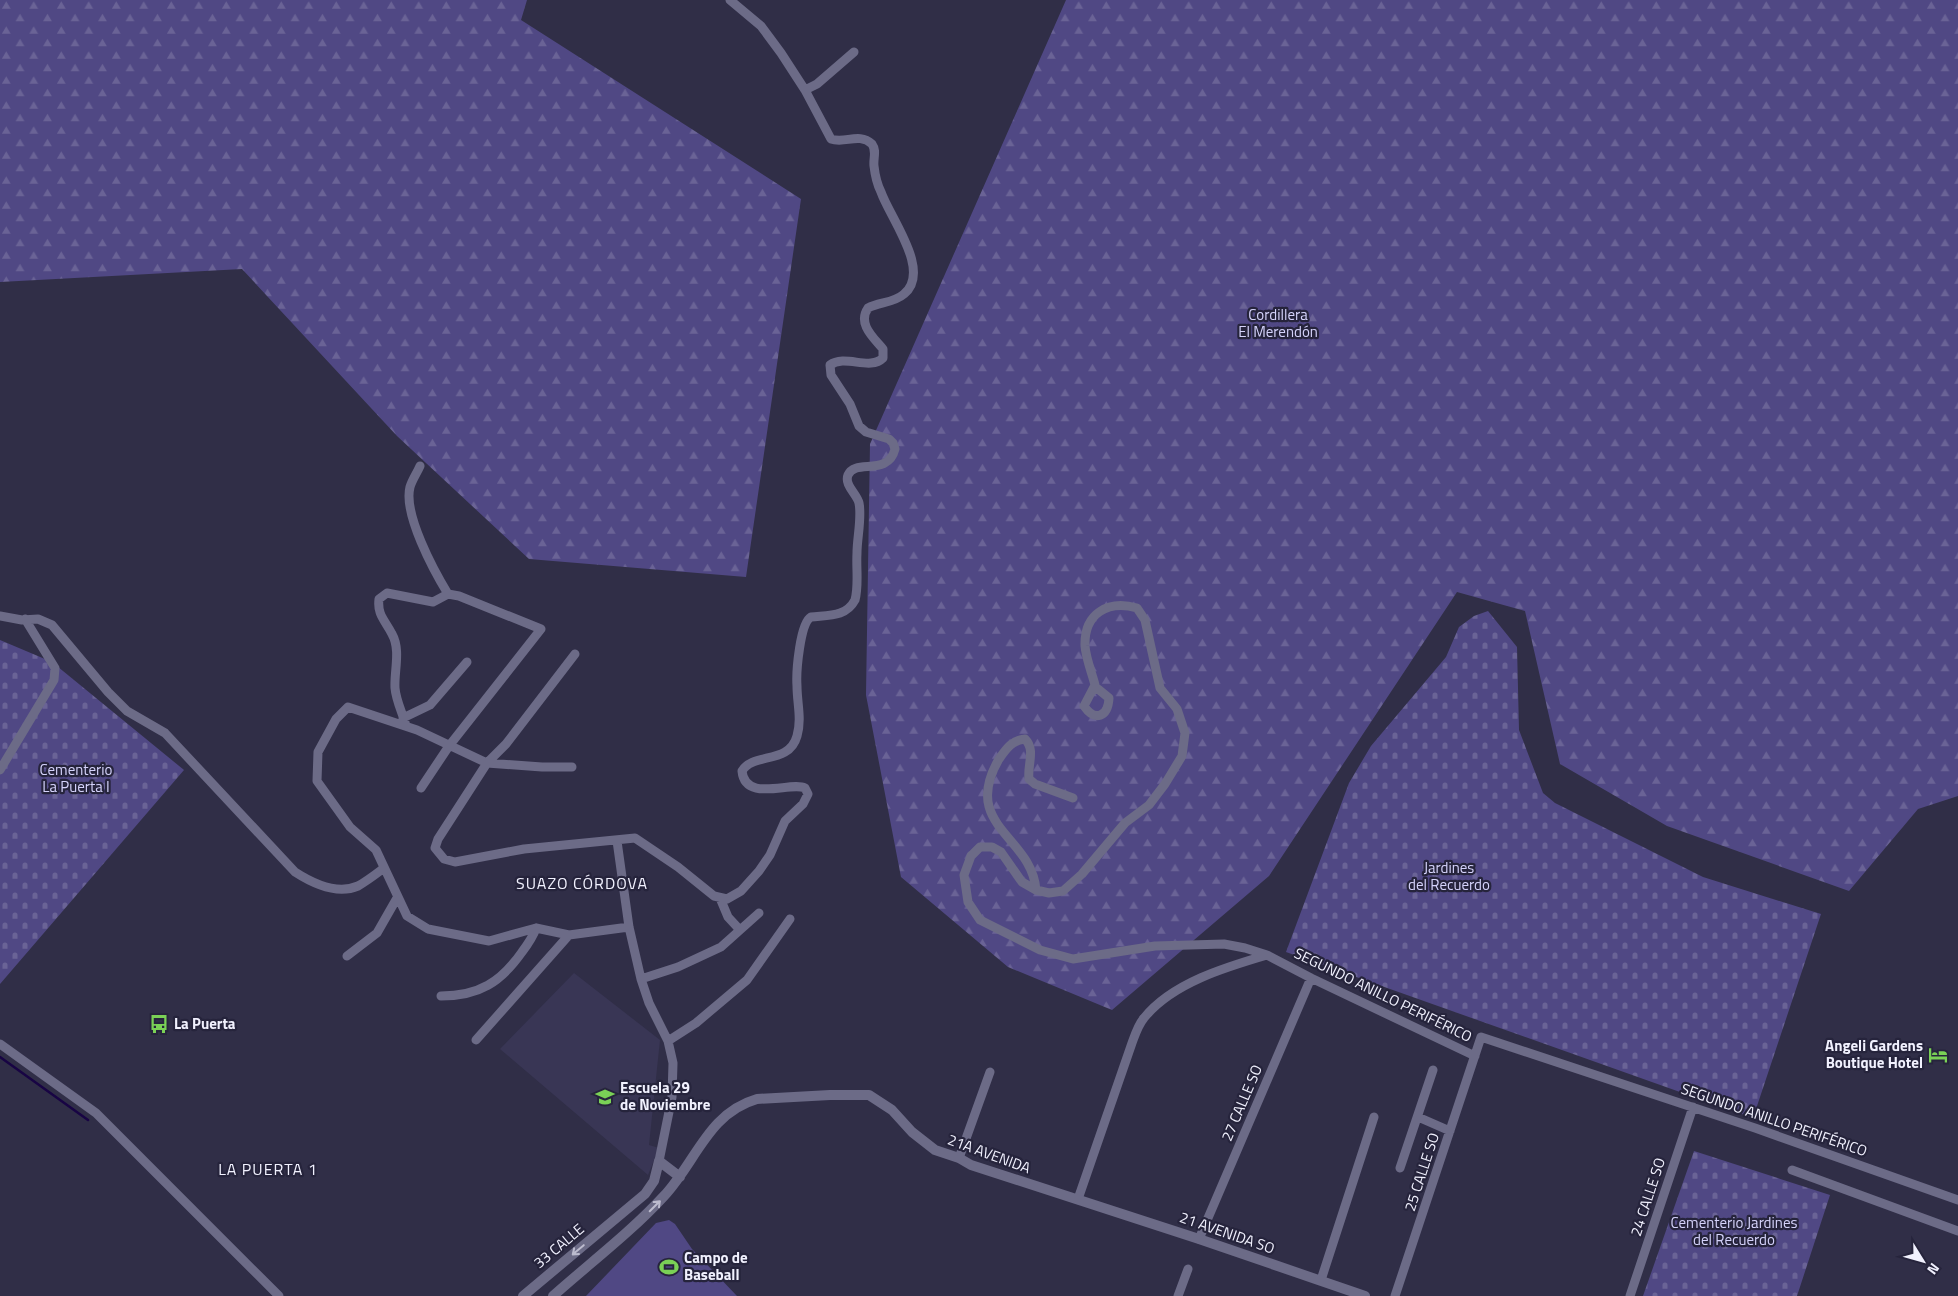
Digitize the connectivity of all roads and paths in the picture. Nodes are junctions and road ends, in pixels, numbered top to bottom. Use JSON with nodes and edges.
{"nodes":[{"id":1,"x":730,"y":0,"type":"edge"},
{"id":2,"x":854,"y":52,"type":"dead end"},
{"id":3,"x":805,"y":90,"type":"junction"},
{"id":4,"x":420,"y":466,"type":"dead end"},
{"id":5,"x":448,"y":594,"type":"junction"},
{"id":6,"x":0,"y":616,"type":"edge"},
{"id":7,"x":26,"y":620,"type":"junction"},
{"id":8,"x":575,"y":654,"type":"dead end"},
{"id":9,"x":467,"y":662,"type":"dead end"},
{"id":10,"x":1094,"y":690,"type":"dead end"},
{"id":11,"x":405,"y":722,"type":"junction"},
{"id":12,"x":449,"y":746,"type":"junction"},
{"id":13,"x":487,"y":763,"type":"junction"},
{"id":14,"x":572,"y":766,"type":"dead end"},
{"id":15,"x":0,"y":770,"type":"edge"},
{"id":16,"x":421,"y":788,"type":"dead end"},
{"id":17,"x":1074,"y":798,"type":"dead end"},
{"id":18,"x":617,"y":841,"type":"junction"},
{"id":19,"x":384,"y":868,"type":"junction"},
{"id":20,"x":1036,"y":890,"type":"junction"},
{"id":21,"x":397,"y":898,"type":"junction"},
{"id":22,"x":720,"y":898,"type":"junction"},
{"id":23,"x":759,"y":913,"type":"dead end"},
{"id":24,"x":790,"y":919,"type":"dead end"},
{"id":25,"x":629,"y":927,"type":"junction"},
{"id":26,"x":536,"y":928,"type":"junction"},
{"id":27,"x":740,"y":930,"type":"junction"},
{"id":28,"x":569,"y":935,"type":"junction"},
{"id":29,"x":1267,"y":955,"type":"junction"},
{"id":30,"x":347,"y":956,"type":"dead end"},
{"id":31,"x":1310,"y":978,"type":"junction"},
{"id":32,"x":641,"y":979,"type":"junction"},
{"id":33,"x":441,"y":996,"type":"dead end"},
{"id":34,"x":476,"y":1040,"type":"dead end"},
{"id":35,"x":668,"y":1040,"type":"junction"},
{"id":36,"x":0,"y":1044,"type":"edge"},
{"id":37,"x":1475,"y":1056,"type":"junction"},
{"id":38,"x":1433,"y":1070,"type":"dead end"},
{"id":39,"x":990,"y":1072,"type":"dead end"},
{"id":40,"x":1693,"y":1107,"type":"junction"},
{"id":41,"x":1374,"y":1117,"type":"dead end"},
{"id":42,"x":1422,"y":1119,"type":"junction"},
{"id":43,"x":1451,"y":1128,"type":"junction"},
{"id":44,"x":959,"y":1158,"type":"junction"},
{"id":45,"x":659,"y":1161,"type":"junction"},
{"id":46,"x":1400,"y":1168,"type":"dead end"},
{"id":47,"x":1792,"y":1170,"type":"dead end"},
{"id":48,"x":680,"y":1176,"type":"junction"},
{"id":49,"x":1078,"y":1199,"type":"junction"},
{"id":50,"x":1958,"y":1200,"type":"edge"},
{"id":51,"x":616,"y":1219,"type":"junction"},
{"id":52,"x":1958,"y":1231,"type":"edge"},
{"id":53,"x":626,"y":1232,"type":"junction"},
{"id":54,"x":1199,"y":1239,"type":"junction"},
{"id":55,"x":1188,"y":1268,"type":"dead end"},
{"id":56,"x":1321,"y":1280,"type":"junction"},
{"id":57,"x":279,"y":1296,"type":"edge"},
{"id":58,"x":523,"y":1296,"type":"edge"},
{"id":59,"x":553,"y":1296,"type":"edge"},
{"id":60,"x":1178,"y":1296,"type":"edge"},
{"id":61,"x":1365,"y":1296,"type":"edge"},
{"id":62,"x":1395,"y":1296,"type":"edge"},
{"id":63,"x":1630,"y":1296,"type":"edge"}],
"edges":[{"from":1,"to":3,"type":"street"},
{"from":2,"to":3,"type":"street"},
{"from":3,"to":22,"type":"street"},
{"from":4,"to":5,"type":"street"},
{"from":5,"to":11,"type":"street"},
{"from":5,"to":12,"type":"street"},
{"from":6,"to":7,"type":"street"},
{"from":7,"to":15,"type":"street"},
{"from":7,"to":19,"type":"street"},
{"from":8,"to":13,"type":"street"},
{"from":9,"to":11,"type":"street"},
{"from":10,"to":20,"type":"street"},
{"from":11,"to":12,"type":"street"},
{"from":11,"to":19,"type":"street"},
{"from":12,"to":13,"type":"street"},
{"from":12,"to":16,"type":"street"},
{"from":13,"to":14,"type":"street"},
{"from":13,"to":18,"type":"street"},
{"from":17,"to":20,"type":"street"},
{"from":18,"to":22,"type":"street"},
{"from":18,"to":25,"type":"street"},
{"from":19,"to":21,"type":"street"},
{"from":20,"to":29,"type":"street","name":"SEGUNDO ANILLO PERIFÉRICO"},
{"from":21,"to":26,"type":"street"},
{"from":21,"to":30,"type":"street"},
{"from":22,"to":27,"type":"street"},
{"from":23,"to":27,"type":"street"},
{"from":24,"to":35,"type":"street"},
{"from":25,"to":28,"type":"street"},
{"from":25,"to":32,"type":"street"},
{"from":26,"to":28,"type":"street"},
{"from":26,"to":33,"type":"street"},
{"from":27,"to":32,"type":"street"},
{"from":28,"to":34,"type":"street"},
{"from":29,"to":31,"type":"street","name":"SEGUNDO ANILLO PERIFÉRICO"},
{"from":29,"to":49,"type":"street"},
{"from":31,"to":37,"type":"street","name":"SEGUNDO ANILLO PERIFÉRICO"},
{"from":31,"to":54,"type":"street","name":"27 CALLE SO"},
{"from":32,"to":35,"type":"street"},
{"from":35,"to":45,"type":"street"},
{"from":36,"to":57,"type":"street"},
{"from":37,"to":40,"type":"street","name":"SEGUNDO ANILLO PERIFÉRICO"},
{"from":37,"to":43,"type":"street","name":"25 CALLE SO"},
{"from":38,"to":42,"type":"street"},
{"from":39,"to":44,"type":"street"},
{"from":40,"to":50,"type":"street","name":"SEGUNDO ANILLO PERIFÉRICO"},
{"from":40,"to":63,"type":"street","name":"24 CALLE SO"},
{"from":41,"to":56,"type":"street"},
{"from":42,"to":43,"type":"street"},
{"from":42,"to":46,"type":"street"},
{"from":43,"to":62,"type":"street","name":"25 CALLE SO"},
{"from":44,"to":48,"type":"street","name":"21A AVENIDA"},
{"from":44,"to":49,"type":"street","name":"21A AVENIDA"},
{"from":45,"to":48,"type":"street"},
{"from":45,"to":51,"type":"street","name":"33 CALLE"},
{"from":47,"to":52,"type":"street"},
{"from":53,"to":48,"type":"street","one_way":true},
{"from":49,"to":54,"type":"street","name":"21 AVENIDA SO"},
{"from":51,"to":53,"type":"street"},
{"from":51,"to":58,"type":"street","name":"33 CALLE","one_way":true},
{"from":53,"to":59,"type":"street"},
{"from":54,"to":56,"type":"street","name":"21 AVENIDA SO"},
{"from":55,"to":60,"type":"street"},
{"from":56,"to":61,"type":"street","name":"21 AVENIDA SO"}]}
